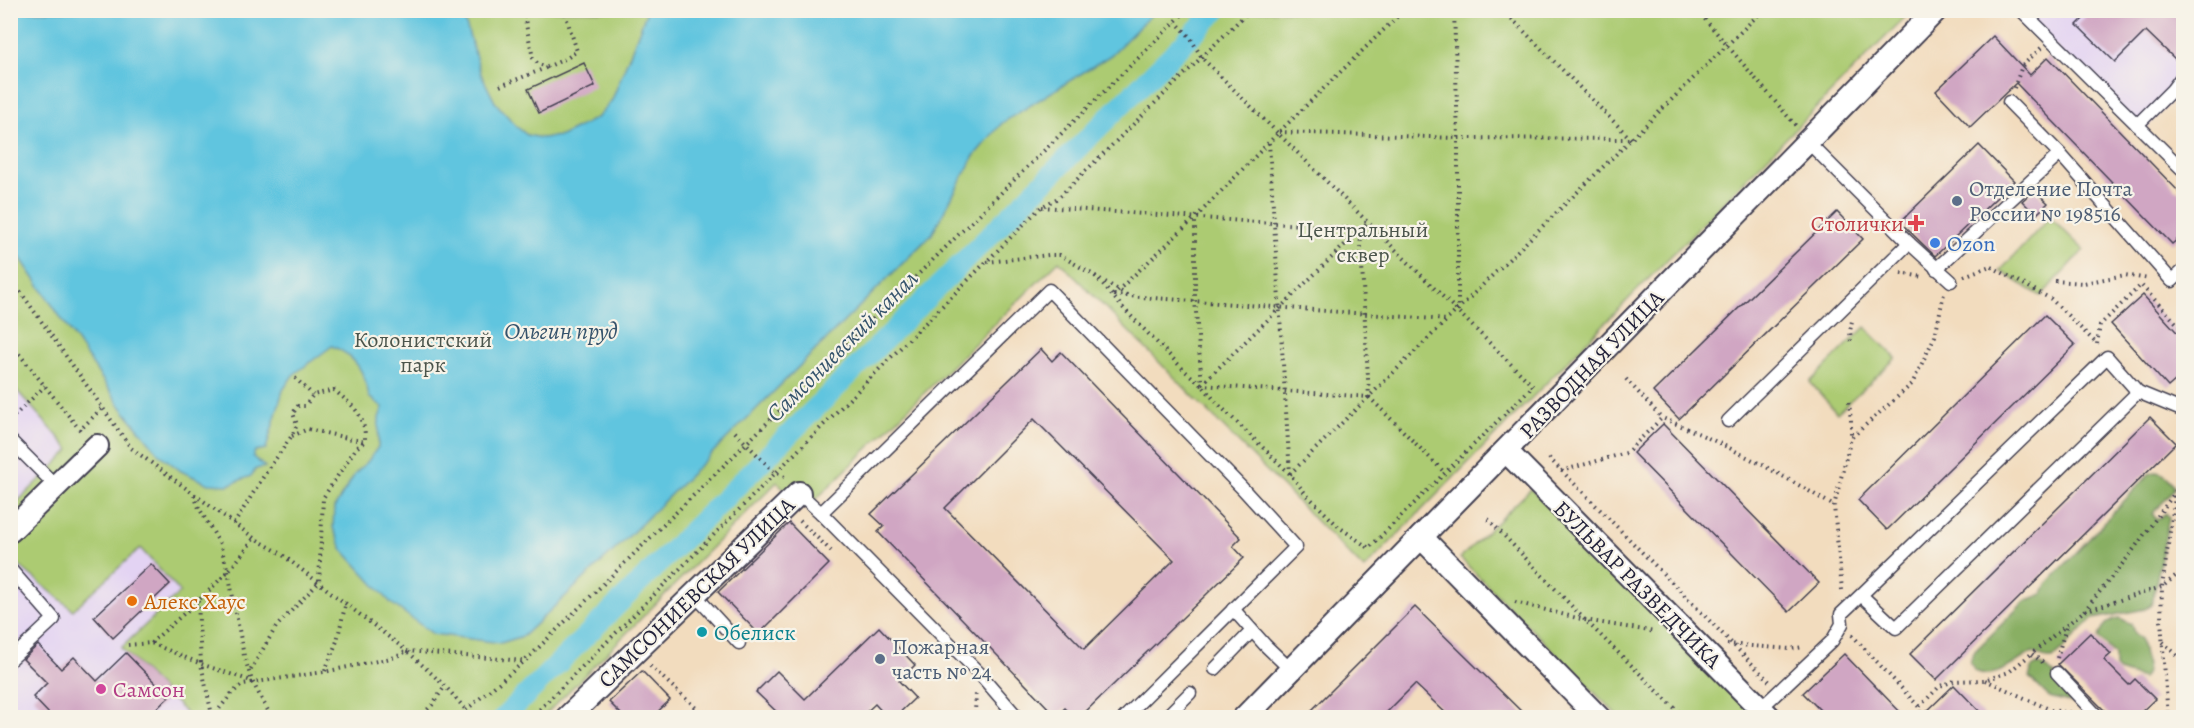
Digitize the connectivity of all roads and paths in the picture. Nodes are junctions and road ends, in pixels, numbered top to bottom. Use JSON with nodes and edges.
{"nodes":[{"id":1,"x":523,"y":10,"type":"edge"},
{"id":2,"x":564,"y":10,"type":"edge"},
{"id":3,"x":1187,"y":10,"type":"edge"},
{"id":4,"x":1250,"y":10,"type":"edge"},
{"id":5,"x":1404,"y":10,"type":"edge"},
{"id":6,"x":1454,"y":10,"type":"edge"},
{"id":7,"x":1503,"y":10,"type":"edge"},
{"id":8,"x":1697,"y":10,"type":"edge"},
{"id":9,"x":1762,"y":10,"type":"edge"},
{"id":10,"x":1936,"y":10,"type":"edge"},
{"id":11,"x":2021,"y":10,"type":"edge"},
{"id":12,"x":1176,"y":22,"type":"junction"},
{"id":13,"x":2051,"y":40,"type":"junction"},
{"id":14,"x":1726,"y":46,"type":"junction"},
{"id":15,"x":1202,"y":58,"type":"junction"},
{"id":16,"x":547,"y":67,"type":"junction"},
{"id":17,"x":2184,"y":74,"type":"edge"},
{"id":18,"x":500,"y":86,"type":"dead end"},
{"id":19,"x":2009,"y":102,"type":"joint"},
{"id":20,"x":2137,"y":125,"type":"junction"},
{"id":21,"x":1279,"y":132,"type":"junction"},
{"id":22,"x":1802,"y":134,"type":"junction"},
{"id":23,"x":1458,"y":138,"type":"junction"},
{"id":24,"x":1631,"y":139,"type":"junction"},
{"id":25,"x":1269,"y":142,"type":"junction"},
{"id":26,"x":2060,"y":154,"type":"junction"},
{"id":27,"x":2184,"y":171,"type":"edge"},
{"id":28,"x":1041,"y":207,"type":"junction"},
{"id":29,"x":1195,"y":218,"type":"junction"},
{"id":30,"x":1274,"y":223,"type":"junction"},
{"id":31,"x":1367,"y":223,"type":"junction"},
{"id":32,"x":1360,"y":229,"type":"junction"},
{"id":33,"x":1909,"y":243,"type":"junction"},
{"id":34,"x":986,"y":262,"type":"junction"},
{"id":35,"x":1883,"y":270,"type":"junction"},
{"id":36,"x":1936,"y":270,"type":"junction"},
{"id":37,"x":2184,"y":270,"type":"edge"},
{"id":38,"x":1095,"y":276,"type":"junction"},
{"id":39,"x":10,"y":277,"type":"edge"},
{"id":40,"x":2154,"y":281,"type":"dead end"},
{"id":41,"x":2055,"y":282,"type":"dead end"},
{"id":42,"x":1948,"y":284,"type":"junction"},
{"id":43,"x":1119,"y":289,"type":"junction"},
{"id":44,"x":1113,"y":295,"type":"junction"},
{"id":45,"x":1128,"y":296,"type":"junction"},
{"id":46,"x":1195,"y":300,"type":"junction"},
{"id":47,"x":1280,"y":307,"type":"junction"},
{"id":48,"x":1458,"y":311,"type":"junction"},
{"id":49,"x":1363,"y":313,"type":"junction"},
{"id":50,"x":1448,"y":321,"type":"junction"},
{"id":51,"x":2183,"y":330,"type":"edge"},
{"id":52,"x":2097,"y":344,"type":"junction"},
{"id":53,"x":10,"y":345,"type":"edge"},
{"id":54,"x":2107,"y":357,"type":"junction"},
{"id":55,"x":295,"y":378,"type":"dead end"},
{"id":56,"x":1626,"y":379,"type":"dead end"},
{"id":57,"x":1202,"y":385,"type":"junction"},
{"id":58,"x":45,"y":386,"type":"junction"},
{"id":59,"x":1284,"y":390,"type":"junction"},
{"id":60,"x":2138,"y":392,"type":"junction"},
{"id":61,"x":313,"y":395,"type":"junction"},
{"id":62,"x":1369,"y":396,"type":"junction"},
{"id":63,"x":1849,"y":402,"type":"dead end"},
{"id":64,"x":103,"y":407,"type":"junction"},
{"id":65,"x":2184,"y":411,"type":"edge"},
{"id":66,"x":1662,"y":418,"type":"junction"},
{"id":67,"x":10,"y":420,"type":"edge"},
{"id":68,"x":1728,"y":421,"type":"dead end"},
{"id":69,"x":735,"y":432,"type":"dead end"},
{"id":70,"x":291,"y":437,"type":"junction"},
{"id":71,"x":1851,"y":438,"type":"junction"},
{"id":72,"x":10,"y":440,"type":"edge"},
{"id":73,"x":365,"y":442,"type":"junction"},
{"id":74,"x":747,"y":445,"type":"junction"},
{"id":75,"x":97,"y":446,"type":"dead end"},
{"id":76,"x":1506,"y":451,"type":"junction"},
{"id":77,"x":2184,"y":457,"type":"edge"},
{"id":78,"x":1549,"y":458,"type":"dead end"},
{"id":79,"x":1561,"y":471,"type":"junction"},
{"id":80,"x":774,"y":472,"type":"junction"},
{"id":81,"x":1445,"y":473,"type":"junction"},
{"id":82,"x":1290,"y":474,"type":"junction"},
{"id":83,"x":56,"y":486,"type":"junction"},
{"id":84,"x":2176,"y":490,"type":"junction"},
{"id":85,"x":194,"y":494,"type":"junction"},
{"id":86,"x":791,"y":499,"type":"junction"},
{"id":87,"x":1834,"y":506,"type":"junction"},
{"id":88,"x":822,"y":513,"type":"junction"},
{"id":89,"x":1488,"y":519,"type":"dead end"},
{"id":90,"x":234,"y":524,"type":"junction"},
{"id":91,"x":10,"y":531,"type":"edge"},
{"id":92,"x":1421,"y":537,"type":"junction"},
{"id":93,"x":254,"y":538,"type":"junction"},
{"id":94,"x":831,"y":551,"type":"dead end"},
{"id":95,"x":10,"y":569,"type":"edge"},
{"id":96,"x":2184,"y":569,"type":"edge"},
{"id":97,"x":228,"y":571,"type":"junction"},
{"id":98,"x":319,"y":582,"type":"junction"},
{"id":99,"x":2162,"y":587,"type":"junction"},
{"id":100,"x":694,"y":594,"type":"junction"},
{"id":101,"x":1861,"y":595,"type":"junction"},
{"id":102,"x":198,"y":601,"type":"junction"},
{"id":103,"x":346,"y":602,"type":"junction"},
{"id":104,"x":1489,"y":606,"type":"junction"},
{"id":105,"x":1233,"y":609,"type":"junction"},
{"id":106,"x":2084,"y":611,"type":"junction"},
{"id":107,"x":1842,"y":619,"type":"junction"},
{"id":108,"x":1585,"y":620,"type":"junction"},
{"id":109,"x":2066,"y":626,"type":"junction"},
{"id":110,"x":1252,"y":631,"type":"junction"},
{"id":111,"x":1660,"y":633,"type":"dead end"},
{"id":112,"x":1832,"y":641,"type":"junction"},
{"id":113,"x":2163,"y":641,"type":"junction"},
{"id":114,"x":151,"y":643,"type":"junction"},
{"id":115,"x":739,"y":643,"type":"dead end"},
{"id":116,"x":128,"y":645,"type":"dead end"},
{"id":117,"x":1734,"y":645,"type":"junction"},
{"id":118,"x":407,"y":651,"type":"junction"},
{"id":119,"x":634,"y":652,"type":"junction"},
{"id":120,"x":10,"y":660,"type":"edge"},
{"id":121,"x":525,"y":661,"type":"junction"},
{"id":122,"x":2184,"y":662,"type":"edge"},
{"id":123,"x":201,"y":664,"type":"junction"},
{"id":124,"x":1215,"y":669,"type":"dead end"},
{"id":125,"x":1291,"y":670,"type":"junction"},
{"id":126,"x":324,"y":672,"type":"junction"},
{"id":127,"x":249,"y":673,"type":"junction"},
{"id":128,"x":2057,"y":673,"type":"joint"},
{"id":129,"x":1985,"y":680,"type":"junction"},
{"id":130,"x":252,"y":681,"type":"junction"},
{"id":131,"x":445,"y":686,"type":"junction"},
{"id":132,"x":1779,"y":691,"type":"junction"},
{"id":133,"x":1190,"y":693,"type":"dead end"},
{"id":134,"x":1919,"y":707,"type":"junction"},
{"id":135,"x":466,"y":710,"type":"junction"},
{"id":136,"x":1765,"y":713,"type":"edge"},
{"id":137,"x":1012,"y":715,"type":"edge"},
{"id":138,"x":2097,"y":715,"type":"edge"},
{"id":139,"x":212,"y":716,"type":"edge"},
{"id":140,"x":1131,"y":716,"type":"edge"},
{"id":141,"x":272,"y":717,"type":"edge"},
{"id":142,"x":419,"y":717,"type":"edge"},
{"id":143,"x":463,"y":717,"type":"edge"},
{"id":144,"x":531,"y":717,"type":"edge"},
{"id":145,"x":567,"y":717,"type":"edge"},
{"id":146,"x":707,"y":717,"type":"edge"},
{"id":147,"x":1165,"y":717,"type":"edge"},
{"id":148,"x":1244,"y":717,"type":"edge"},
{"id":149,"x":1599,"y":717,"type":"edge"},
{"id":150,"x":1685,"y":717,"type":"edge"},
{"id":151,"x":1921,"y":717,"type":"edge"},
{"id":152,"x":2168,"y":717,"type":"edge"}],
"edges":[{"from":1,"to":16,"type":"path"},
{"from":2,"to":16,"type":"path"},
{"from":3,"to":12,"type":"path"},
{"from":4,"to":15,"type":"path"},
{"from":5,"to":21,"type":"path"},
{"from":6,"to":23,"type":"path"},
{"from":7,"to":24,"type":"path"},
{"from":8,"to":14,"type":"path"},
{"from":9,"to":14,"type":"path"},
{"from":10,"to":22,"type":"street","name":"РАЗВОДНАЯ УЛИЦА"},
{"from":11,"to":13,"type":"lane"},
{"from":12,"to":15,"type":"path"},
{"from":12,"to":74,"type":"path"},
{"from":13,"to":19,"type":"path"},
{"from":13,"to":20,"type":"lane"},
{"from":14,"to":22,"type":"path"},
{"from":14,"to":24,"type":"path"},
{"from":15,"to":21,"type":"path"},
{"from":15,"to":28,"type":"path"},
{"from":16,"to":18,"type":"path"},
{"from":17,"to":20,"type":"lane"},
{"from":19,"to":26,"type":"lane"},
{"from":20,"to":27,"type":"lane"},
{"from":21,"to":23,"type":"path"},
{"from":21,"to":25,"type":"path"},
{"from":21,"to":31,"type":"path"},
{"from":22,"to":33,"type":"lane"},
{"from":22,"to":76,"type":"street","name":"РАЗВОДНАЯ УЛИЦА"},
{"from":23,"to":24,"type":"path"},
{"from":23,"to":48,"type":"path"},
{"from":24,"to":48,"type":"path"},
{"from":25,"to":29,"type":"path"},
{"from":25,"to":30,"type":"path"},
{"from":26,"to":36,"type":"lane"},
{"from":26,"to":37,"type":"lane"},
{"from":28,"to":29,"type":"path"},
{"from":28,"to":34,"type":"path"},
{"from":29,"to":30,"type":"path"},
{"from":29,"to":43,"type":"path"},
{"from":29,"to":46,"type":"path"},
{"from":30,"to":32,"type":"path"},
{"from":30,"to":47,"type":"path"},
{"from":31,"to":32,"type":"path"},
{"from":31,"to":48,"type":"path"},
{"from":32,"to":47,"type":"path"},
{"from":32,"to":49,"type":"path"},
{"from":33,"to":35,"type":"lane"},
{"from":33,"to":36,"type":"lane"},
{"from":34,"to":38,"type":"path"},
{"from":34,"to":80,"type":"path"},
{"from":35,"to":42,"type":"path"},
{"from":35,"to":68,"type":"lane"},
{"from":36,"to":42,"type":"lane"},
{"from":38,"to":43,"type":"path"},
{"from":38,"to":44,"type":"path"},
{"from":39,"to":64,"type":"path"},
{"from":40,"to":41,"type":"path"},
{"from":42,"to":52,"type":"path"},
{"from":42,"to":71,"type":"path"},
{"from":43,"to":44,"type":"path"},
{"from":43,"to":45,"type":"path"},
{"from":44,"to":45,"type":"path"},
{"from":44,"to":57,"type":"path"},
{"from":45,"to":46,"type":"path"},
{"from":46,"to":47,"type":"path"},
{"from":46,"to":57,"type":"path"},
{"from":47,"to":49,"type":"path"},
{"from":47,"to":57,"type":"path"},
{"from":47,"to":59,"type":"path"},
{"from":48,"to":50,"type":"path"},
{"from":48,"to":81,"type":"path"},
{"from":49,"to":50,"type":"path"},
{"from":49,"to":62,"type":"path"},
{"from":50,"to":62,"type":"path"},
{"from":51,"to":52,"type":"path"},
{"from":52,"to":54,"type":"path"},
{"from":53,"to":58,"type":"path"},
{"from":54,"to":60,"type":"lane"},
{"from":54,"to":101,"type":"lane"},
{"from":55,"to":61,"type":"path"},
{"from":56,"to":66,"type":"path"},
{"from":57,"to":59,"type":"path"},
{"from":57,"to":82,"type":"path"},
{"from":58,"to":64,"type":"path"},
{"from":58,"to":67,"type":"path"},
{"from":59,"to":62,"type":"path"},
{"from":59,"to":82,"type":"path"},
{"from":60,"to":65,"type":"lane"},
{"from":60,"to":101,"type":"lane"},
{"from":61,"to":70,"type":"path"},
{"from":61,"to":73,"type":"path"},
{"from":62,"to":81,"type":"path"},
{"from":62,"to":82,"type":"path"},
{"from":63,"to":71,"type":"path"},
{"from":64,"to":85,"type":"path"},
{"from":66,"to":79,"type":"path"},
{"from":66,"to":87,"type":"path"},
{"from":69,"to":74,"type":"path"},
{"from":70,"to":73,"type":"path"},
{"from":70,"to":90,"type":"path"},
{"from":71,"to":87,"type":"path"},
{"from":72,"to":83,"type":"lane"},
{"from":73,"to":98,"type":"path"},
{"from":74,"to":80,"type":"path"},
{"from":74,"to":121,"type":"path"},
{"from":75,"to":83,"type":"street"},
{"from":76,"to":92,"type":"street","name":"РАЗВОДНАЯ УЛИЦА"},
{"from":76,"to":136,"type":"street","name":"БУЛЬВАР РАЗВЕДЧИКА"},
{"from":77,"to":84,"type":"path"},
{"from":78,"to":79,"type":"path"},
{"from":79,"to":117,"type":"path"},
{"from":80,"to":144,"type":"path"},
{"from":81,"to":82,"type":"path"},
{"from":83,"to":91,"type":"street"},
{"from":84,"to":99,"type":"path"},
{"from":84,"to":106,"type":"path"},
{"from":85,"to":90,"type":"path"},
{"from":85,"to":97,"type":"path"},
{"from":86,"to":88,"type":"lane"},
{"from":86,"to":94,"type":"path"},
{"from":86,"to":100,"type":"street","name":"САМСОНИЕВСКАЯ УЛИЦА"},
{"from":87,"to":107,"type":"path"},
{"from":88,"to":105,"type":"lane"},
{"from":88,"to":137,"type":"lane"},
{"from":89,"to":108,"type":"path"},
{"from":90,"to":93,"type":"path"},
{"from":92,"to":104,"type":"street"},
{"from":92,"to":125,"type":"street","name":"РАЗВОДНАЯ УЛИЦА"},
{"from":93,"to":97,"type":"path"},
{"from":93,"to":98,"type":"path"},
{"from":95,"to":120,"type":"lane"},
{"from":96,"to":99,"type":"path"},
{"from":97,"to":102,"type":"path"},
{"from":97,"to":127,"type":"path"},
{"from":98,"to":103,"type":"path"},
{"from":98,"to":127,"type":"path"},
{"from":99,"to":106,"type":"path"},
{"from":99,"to":113,"type":"path"},
{"from":100,"to":115,"type":"lane"},
{"from":100,"to":119,"type":"street","name":"САМСОНИЕВСКАЯ УЛИЦА"},
{"from":101,"to":107,"type":"lane"},
{"from":102,"to":114,"type":"path"},
{"from":102,"to":123,"type":"path"},
{"from":103,"to":118,"type":"path"},
{"from":103,"to":126,"type":"path"},
{"from":104,"to":108,"type":"path"},
{"from":104,"to":149,"type":"street"},
{"from":105,"to":110,"type":"lane"},
{"from":105,"to":140,"type":"lane"},
{"from":106,"to":109,"type":"path"},
{"from":107,"to":112,"type":"lane"},
{"from":107,"to":134,"type":"path"},
{"from":108,"to":111,"type":"path"},
{"from":108,"to":150,"type":"path"},
{"from":109,"to":128,"type":"path"},
{"from":109,"to":129,"type":"path"},
{"from":110,"to":124,"type":"lane"},
{"from":110,"to":125,"type":"lane"},
{"from":112,"to":117,"type":"path"},
{"from":112,"to":132,"type":"lane"},
{"from":113,"to":122,"type":"path"},
{"from":113,"to":152,"type":"path"},
{"from":114,"to":116,"type":"path"},
{"from":114,"to":123,"type":"path"},
{"from":117,"to":132,"type":"path"},
{"from":118,"to":121,"type":"path"},
{"from":118,"to":126,"type":"path"},
{"from":118,"to":131,"type":"path"},
{"from":119,"to":145,"type":"street","name":"САМСОНИЕВСКАЯ УЛИЦА"},
{"from":119,"to":146,"type":"path"},
{"from":121,"to":135,"type":"path"},
{"from":123,"to":130,"type":"path"},
{"from":123,"to":139,"type":"path"},
{"from":125,"to":148,"type":"street","name":"РАЗВОДНАЯ УЛИЦА"},
{"from":126,"to":130,"type":"path"},
{"from":127,"to":130,"type":"path"},
{"from":128,"to":138,"type":"lane"},
{"from":129,"to":134,"type":"path"},
{"from":129,"to":138,"type":"path"},
{"from":130,"to":139,"type":"path"},
{"from":130,"to":141,"type":"path"},
{"from":131,"to":135,"type":"path"},
{"from":131,"to":142,"type":"path"},
{"from":132,"to":136,"type":"lane"},
{"from":133,"to":147,"type":"lane"},
{"from":134,"to":151,"type":"path"},
{"from":135,"to":143,"type":"path"}]}
